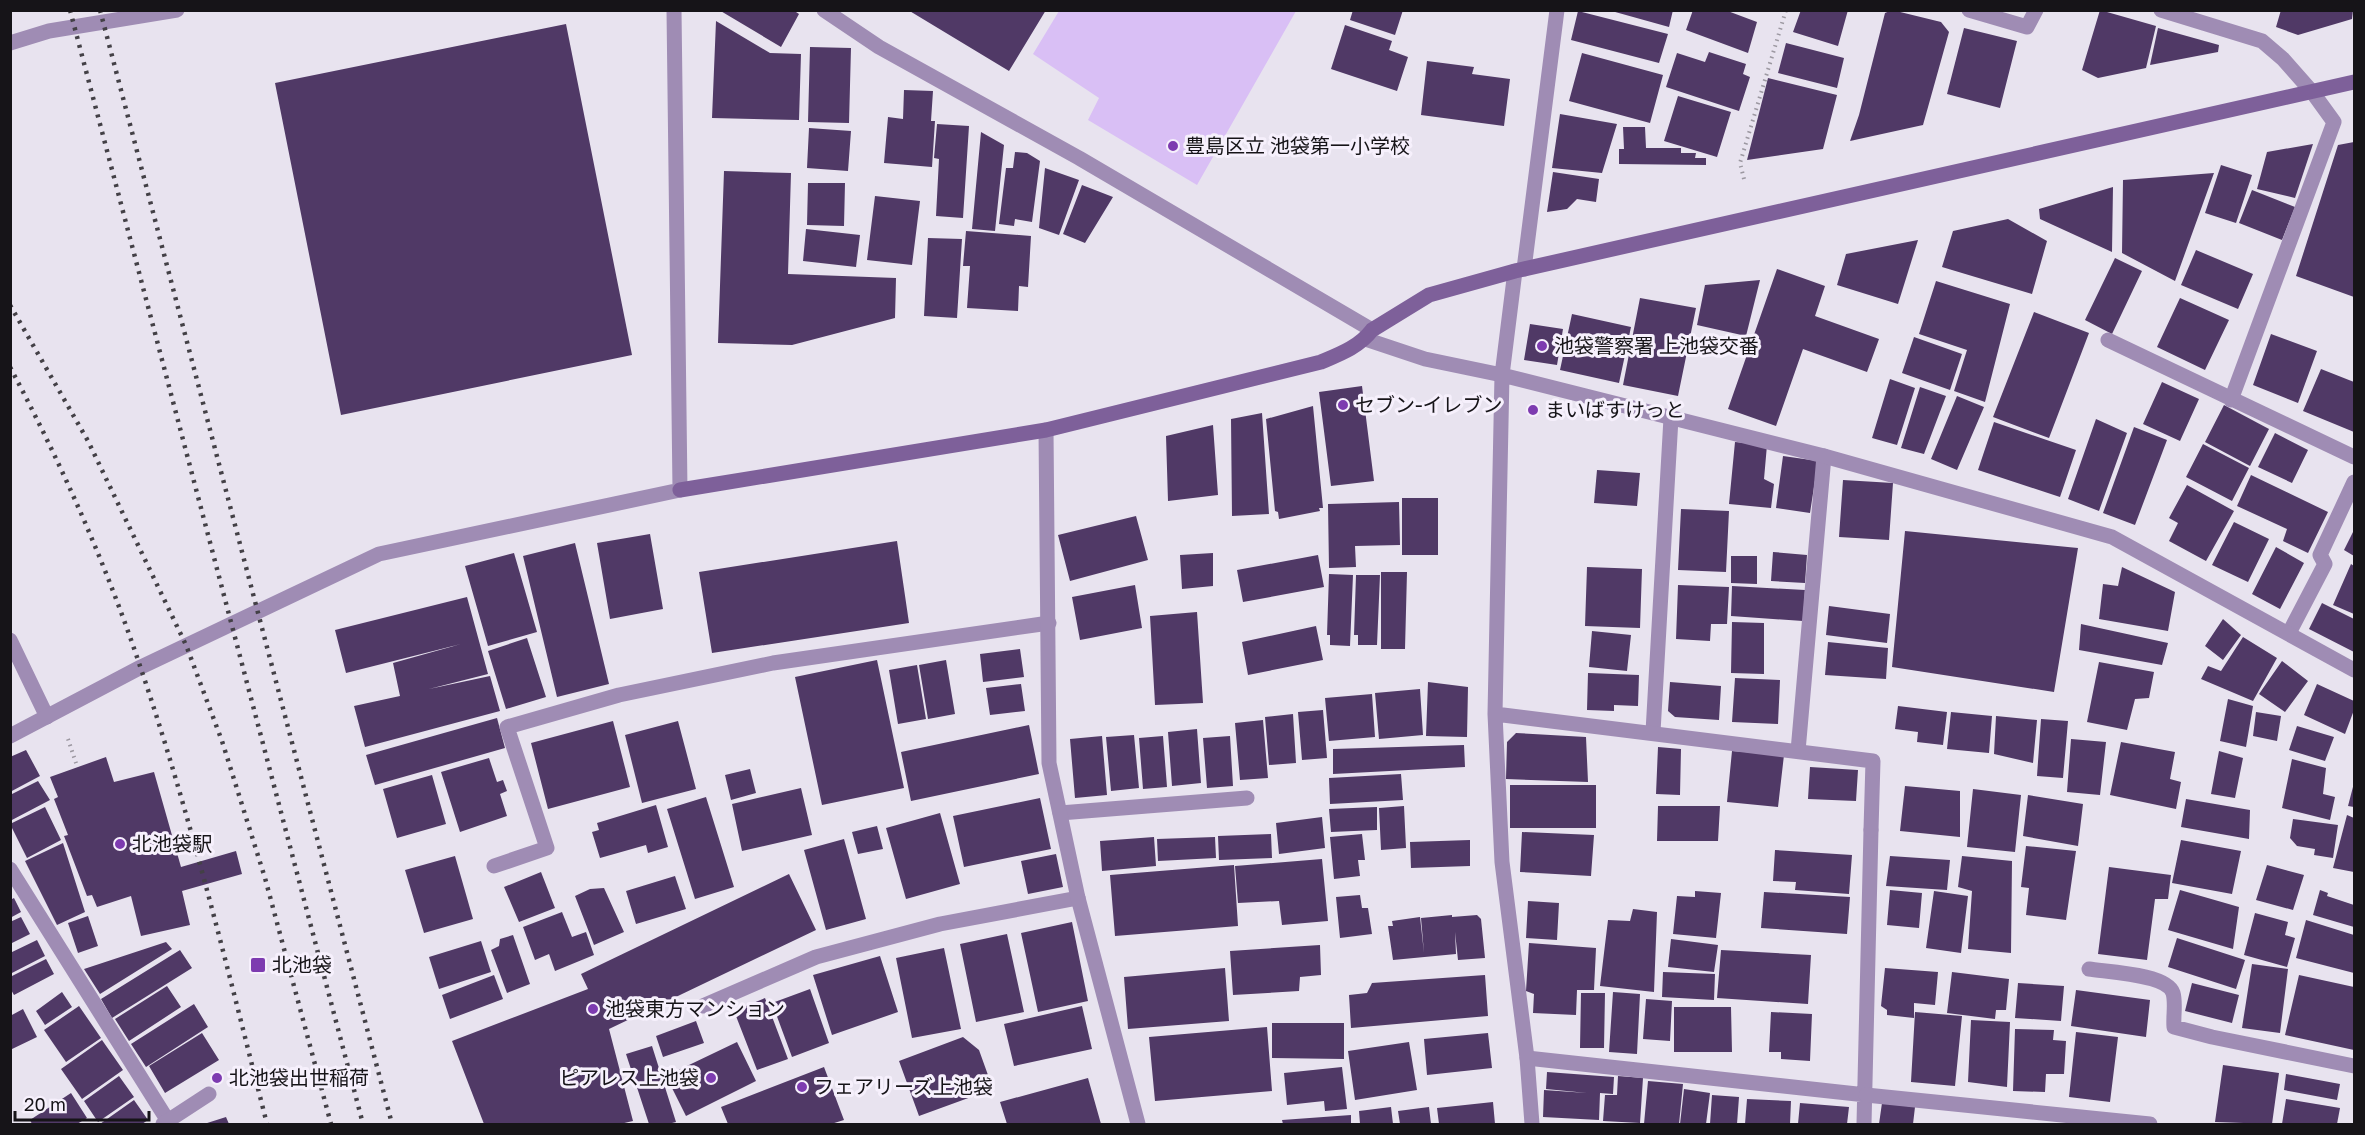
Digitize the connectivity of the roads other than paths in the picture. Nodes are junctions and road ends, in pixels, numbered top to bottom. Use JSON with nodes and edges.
{"nodes":[{"id":1,"x":177,"y":10,"type":"edge"},
{"id":2,"x":674,"y":10,"type":"edge"},
{"id":3,"x":824,"y":10,"type":"edge"},
{"id":4,"x":1557,"y":10,"type":"edge"},
{"id":5,"x":1969,"y":10,"type":"edge"},
{"id":6,"x":2036,"y":10,"type":"edge"},
{"id":7,"x":2161,"y":10,"type":"edge"},
{"id":8,"x":10,"y":43,"type":"edge"},
{"id":9,"x":2355,"y":82,"type":"edge"},
{"id":10,"x":2313,"y":93,"type":"junction"},
{"id":11,"x":1520,"y":270,"type":"junction"},
{"id":12,"x":1368,"y":335,"type":"junction"},
{"id":13,"x":2108,"y":340,"type":"dead end"},
{"id":14,"x":1502,"y":375,"type":"junction"},
{"id":15,"x":2231,"y":400,"type":"junction"},
{"id":16,"x":1671,"y":418,"type":"junction"},
{"id":17,"x":1046,"y":430,"type":"junction"},
{"id":18,"x":1824,"y":456,"type":"junction"},
{"id":19,"x":2355,"y":457,"type":"edge"},
{"id":20,"x":2355,"y":482,"type":"edge"},
{"id":21,"x":680,"y":490,"type":"junction"},
{"id":22,"x":1049,"y":623,"type":"junction"},
{"id":23,"x":2289,"y":633,"type":"junction"},
{"id":24,"x":10,"y":640,"type":"edge"},
{"id":25,"x":2355,"y":670,"type":"edge"},
{"id":26,"x":1495,"y":714,"type":"junction"},
{"id":27,"x":47,"y":717,"type":"junction"},
{"id":28,"x":1653,"y":732,"type":"junction"},
{"id":29,"x":10,"y":736,"type":"edge"},
{"id":30,"x":1798,"y":751,"type":"junction"},
{"id":31,"x":1247,"y":798,"type":"dead end"},
{"id":32,"x":1060,"y":813,"type":"junction"},
{"id":33,"x":494,"y":866,"type":"dead end"},
{"id":34,"x":10,"y":869,"type":"edge"},
{"id":35,"x":1078,"y":898,"type":"junction"},
{"id":36,"x":2089,"y":969,"type":"dead end"},
{"id":37,"x":703,"y":1006,"type":"dead end"},
{"id":38,"x":1527,"y":1058,"type":"junction"},
{"id":39,"x":2355,"y":1066,"type":"edge"},
{"id":40,"x":209,"y":1094,"type":"dead end"},
{"id":41,"x":1866,"y":1095,"type":"junction"},
{"id":42,"x":166,"y":1123,"type":"edge"},
{"id":43,"x":1138,"y":1125,"type":"edge"},
{"id":44,"x":1532,"y":1125,"type":"edge"},
{"id":45,"x":1864,"y":1125,"type":"edge"},
{"id":46,"x":2150,"y":1125,"type":"edge"}],
"edges":[{"from":1,"to":8,"type":"street"},
{"from":2,"to":21,"type":"street"},
{"from":3,"to":12,"type":"street"},
{"from":4,"to":11,"type":"street"},
{"from":5,"to":6,"type":"street"},
{"from":7,"to":10,"type":"street"},
{"from":9,"to":10,"type":"street"},
{"from":10,"to":11,"type":"street"},
{"from":10,"to":15,"type":"street"},
{"from":11,"to":12,"type":"street"},
{"from":11,"to":14,"type":"street"},
{"from":12,"to":14,"type":"street"},
{"from":12,"to":17,"type":"street"},
{"from":13,"to":15,"type":"street"},
{"from":14,"to":16,"type":"street"},
{"from":14,"to":26,"type":"street"},
{"from":15,"to":19,"type":"street"},
{"from":16,"to":18,"type":"street"},
{"from":16,"to":28,"type":"street"},
{"from":17,"to":21,"type":"street"},
{"from":17,"to":22,"type":"street"},
{"from":18,"to":23,"type":"street"},
{"from":18,"to":30,"type":"street"},
{"from":20,"to":23,"type":"street"},
{"from":21,"to":27,"type":"street"},
{"from":22,"to":32,"type":"street"},
{"from":22,"to":33,"type":"street"},
{"from":23,"to":25,"type":"street"},
{"from":24,"to":27,"type":"street"},
{"from":26,"to":28,"type":"street"},
{"from":26,"to":38,"type":"street"},
{"from":27,"to":29,"type":"street"},
{"from":28,"to":30,"type":"street"},
{"from":30,"to":41,"type":"street"},
{"from":31,"to":32,"type":"street"},
{"from":32,"to":35,"type":"street"},
{"from":34,"to":42,"type":"street"},
{"from":35,"to":37,"type":"street"},
{"from":35,"to":43,"type":"street"},
{"from":36,"to":39,"type":"street"},
{"from":38,"to":41,"type":"street"},
{"from":38,"to":44,"type":"street"},
{"from":40,"to":42,"type":"street"},
{"from":41,"to":45,"type":"street"},
{"from":41,"to":46,"type":"street"}]}
